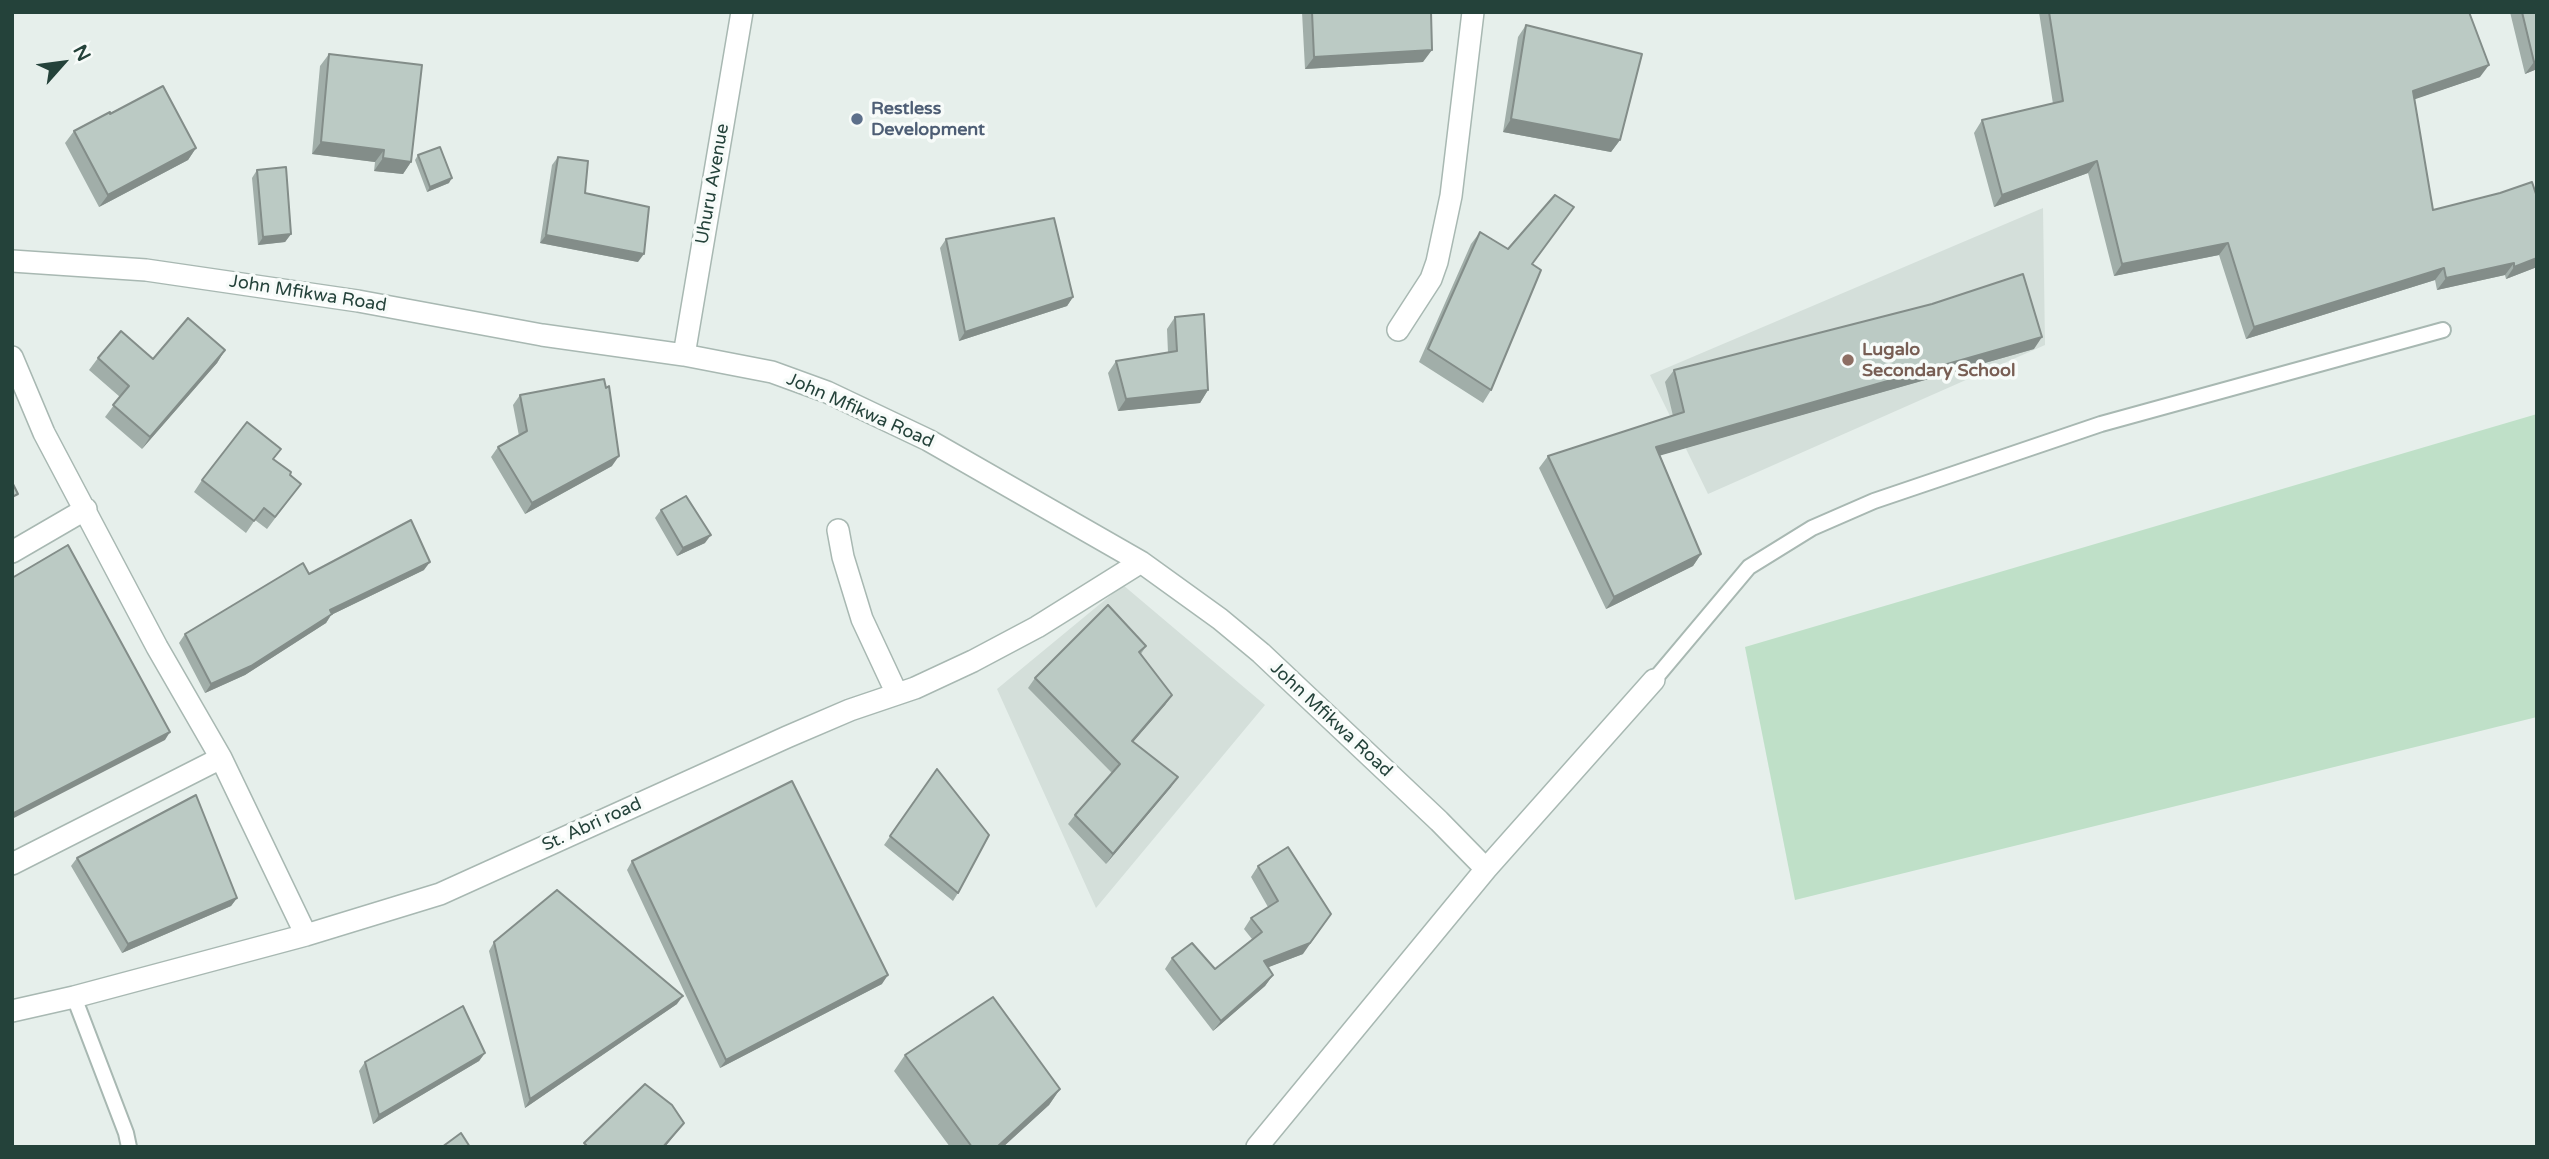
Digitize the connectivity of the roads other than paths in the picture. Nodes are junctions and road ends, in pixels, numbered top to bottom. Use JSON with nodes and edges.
{"nodes":[{"id":1,"x":742,"y":12,"type":"edge"},
{"id":2,"x":1473,"y":12,"type":"edge"},
{"id":3,"x":12,"y":261,"type":"edge"},
{"id":4,"x":1398,"y":330,"type":"dead end"},
{"id":5,"x":2443,"y":330,"type":"dead end"},
{"id":6,"x":684,"y":355,"type":"junction"},
{"id":7,"x":12,"y":357,"type":"edge"},
{"id":8,"x":86,"y":509,"type":"junction"},
{"id":9,"x":838,"y":530,"type":"dead end"},
{"id":10,"x":12,"y":552,"type":"edge"},
{"id":11,"x":1141,"y":562,"type":"junction"},
{"id":12,"x":1654,"y":680,"type":"joint"},
{"id":13,"x":897,"y":694,"type":"junction"},
{"id":14,"x":221,"y":758,"type":"junction"},
{"id":15,"x":12,"y":864,"type":"edge"},
{"id":16,"x":1486,"y":869,"type":"junction"},
{"id":17,"x":306,"y":934,"type":"junction"},
{"id":18,"x":74,"y":997,"type":"junction"},
{"id":19,"x":12,"y":1011,"type":"edge"},
{"id":20,"x":129,"y":1147,"type":"edge"},
{"id":21,"x":1256,"y":1147,"type":"edge"}],
"edges":[{"from":1,"to":6,"type":"street","name":"Uhuru Avenue"},
{"from":2,"to":4,"type":"street"},
{"from":3,"to":6,"type":"street","name":"John Mfikwa Road"},
{"from":5,"to":12,"type":"lane"},
{"from":6,"to":11,"type":"street","name":"John Mfikwa Road"},
{"from":7,"to":8,"type":"street"},
{"from":8,"to":10,"type":"street"},
{"from":8,"to":14,"type":"street"},
{"from":9,"to":13,"type":"street"},
{"from":11,"to":13,"type":"street","name":"St. Abri road"},
{"from":11,"to":16,"type":"street","name":"John Mfikwa Road"},
{"from":12,"to":16,"type":"street"},
{"from":13,"to":17,"type":"street","name":"St. Abri road"},
{"from":14,"to":15,"type":"street"},
{"from":14,"to":17,"type":"street"},
{"from":16,"to":21,"type":"street"},
{"from":17,"to":18,"type":"street","name":"St. Abri road"},
{"from":18,"to":19,"type":"street","name":"St. Abri road"},
{"from":18,"to":20,"type":"lane"}]}
